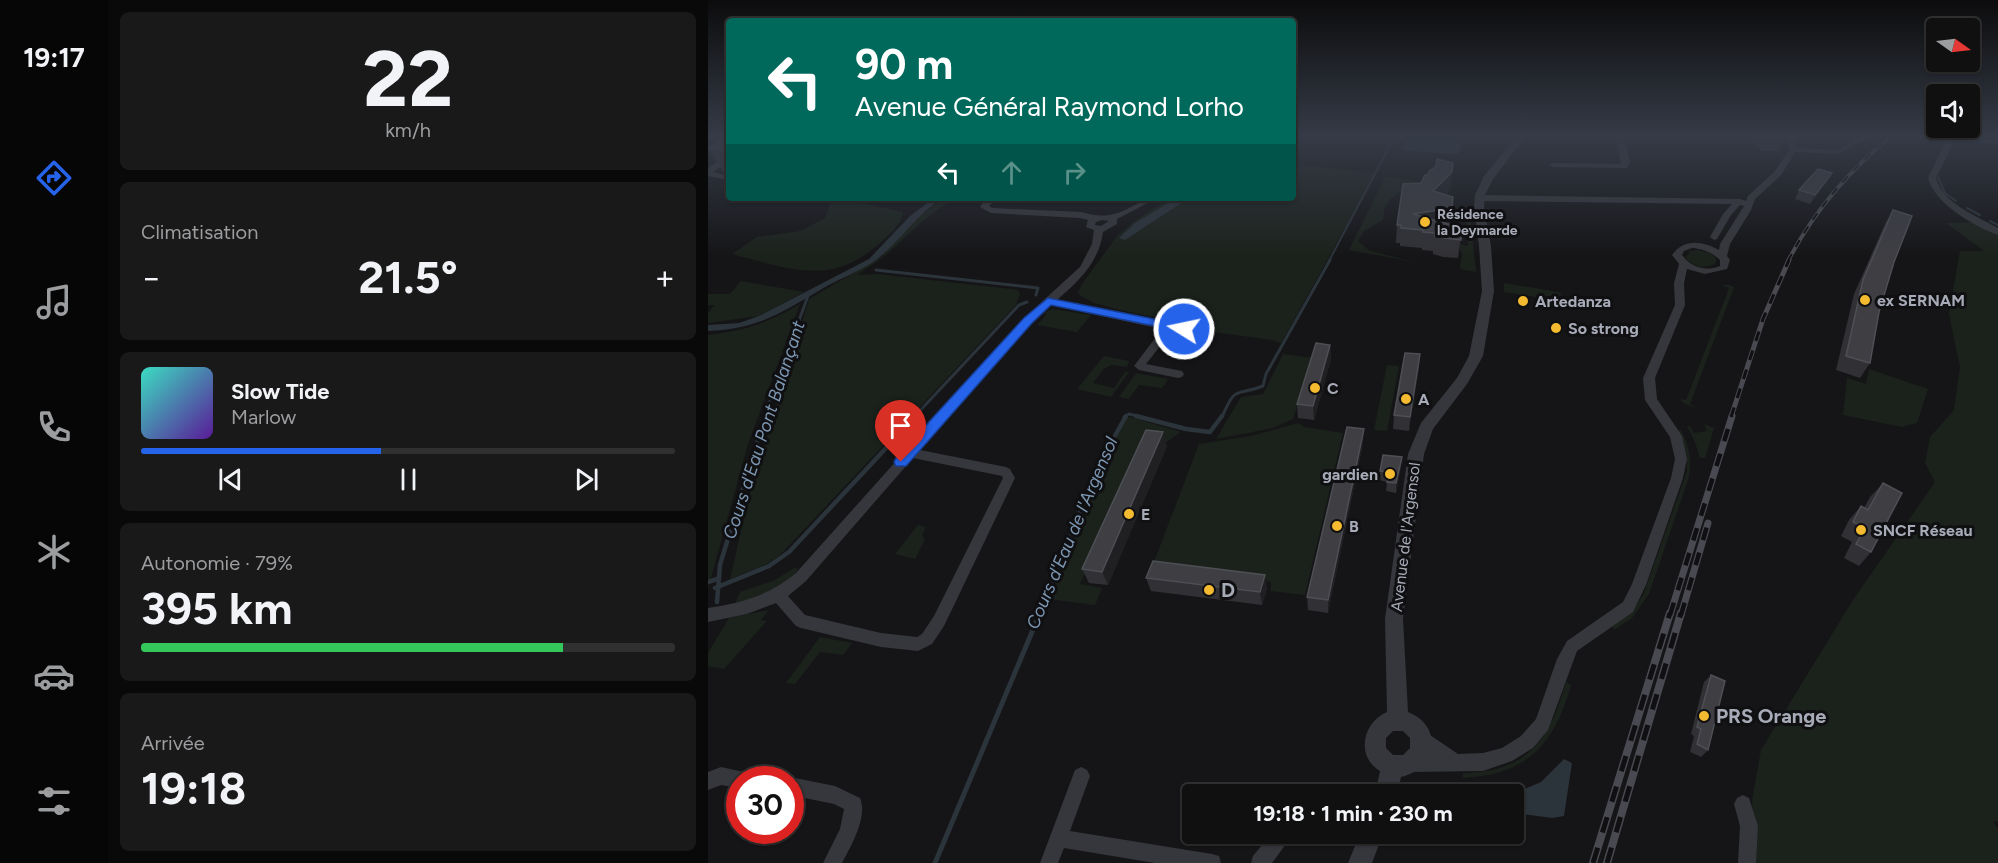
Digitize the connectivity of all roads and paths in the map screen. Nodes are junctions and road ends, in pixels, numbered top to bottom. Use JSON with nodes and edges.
{"nodes":[{"id":1,"x":1489,"y":176,"type":"edge"},
{"id":2,"x":1773,"y":176,"type":"edge"},
{"id":3,"x":1933,"y":176,"type":"edge"},
{"id":4,"x":1479,"y":198,"type":"junction"},
{"id":5,"x":987,"y":201,"type":"edge"},
{"id":6,"x":1147,"y":201,"type":"edge"},
{"id":7,"x":1736,"y":202,"type":"junction"},
{"id":8,"x":1749,"y":205,"type":"junction"},
{"id":9,"x":1096,"y":224,"type":"junction"},
{"id":10,"x":1998,"y":231,"type":"edge"},
{"id":11,"x":1714,"y":237,"type":"dead end"},
{"id":12,"x":1725,"y":244,"type":"junction"},
{"id":13,"x":1707,"y":248,"type":"junction"},
{"id":14,"x":1722,"y":256,"type":"junction"},
{"id":15,"x":1683,"y":264,"type":"junction"},
{"id":16,"x":1703,"y":271,"type":"junction"},
{"id":17,"x":1681,"y":278,"type":"junction"},
{"id":18,"x":1048,"y":301,"type":"junction"},
{"id":19,"x":1169,"y":327,"type":"junction"},
{"id":20,"x":1184,"y":329,"type":"dead end"},
{"id":21,"x":1178,"y":374,"type":"dead end"},
{"id":22,"x":910,"y":453,"type":"junction"},
{"id":23,"x":779,"y":596,"type":"junction"},
{"id":24,"x":708,"y":615,"type":"edge"},
{"id":25,"x":1398,"y":719,"type":"junction"},
{"id":26,"x":1419,"y":734,"type":"junction"},
{"id":27,"x":1456,"y":763,"type":"junction"},
{"id":28,"x":1401,"y":764,"type":"junction"},
{"id":29,"x":1081,"y":776,"type":"dead end"},
{"id":30,"x":726,"y":777,"type":"edge"},
{"id":31,"x":708,"y":781,"type":"edge"},
{"id":32,"x":1391,"y":784,"type":"edge"},
{"id":33,"x":804,"y":789,"type":"edge"},
{"id":34,"x":1743,"y":804,"type":"dead end"},
{"id":35,"x":1059,"y":838,"type":"junction"},
{"id":36,"x":1275,"y":844,"type":"edge"},
{"id":37,"x":1368,"y":844,"type":"edge"},
{"id":38,"x":832,"y":863,"type":"edge"},
{"id":39,"x":1050,"y":863,"type":"edge"},
{"id":40,"x":1212,"y":863,"type":"edge"},
{"id":41,"x":1260,"y":863,"type":"edge"},
{"id":42,"x":1360,"y":863,"type":"edge"},
{"id":43,"x":1747,"y":863,"type":"edge"}],
"edges":[{"from":1,"to":4,"type":"street"},
{"from":2,"to":8,"type":"street"},
{"from":3,"to":10,"type":"street"},
{"from":4,"to":7,"type":"street"},
{"from":4,"to":25,"type":"street","name":"Avenue de l'Argensol"},
{"from":5,"to":9,"type":"street"},
{"from":6,"to":9,"type":"street"},
{"from":7,"to":8,"type":"street"},
{"from":7,"to":11,"type":"street"},
{"from":8,"to":12,"type":"street"},
{"from":9,"to":18,"type":"street"},
{"from":12,"to":13,"type":"street"},
{"from":12,"to":14,"type":"street"},
{"from":13,"to":14,"type":"street"},
{"from":13,"to":15,"type":"street"},
{"from":14,"to":16,"type":"street"},
{"from":15,"to":16,"type":"street"},
{"from":15,"to":17,"type":"street"},
{"from":16,"to":17,"type":"street"},
{"from":17,"to":27,"type":"street"},
{"from":18,"to":19,"type":"street"},
{"from":18,"to":22,"type":"street"},
{"from":19,"to":20,"type":"street"},
{"from":19,"to":21,"type":"street"},
{"from":22,"to":23,"type":"street"},
{"from":22,"to":23,"type":"street"},
{"from":23,"to":24,"type":"street"},
{"from":25,"to":26,"type":"street"},
{"from":25,"to":28,"type":"street"},
{"from":26,"to":27,"type":"street"},
{"from":26,"to":28,"type":"street"},
{"from":27,"to":28,"type":"street"},
{"from":28,"to":32,"type":"street"},
{"from":29,"to":35,"type":"street"},
{"from":30,"to":31,"type":"street"},
{"from":33,"to":38,"type":"street"},
{"from":34,"to":43,"type":"street"},
{"from":35,"to":39,"type":"street"},
{"from":35,"to":40,"type":"street"},
{"from":36,"to":41,"type":"street"},
{"from":37,"to":42,"type":"street"}]}
